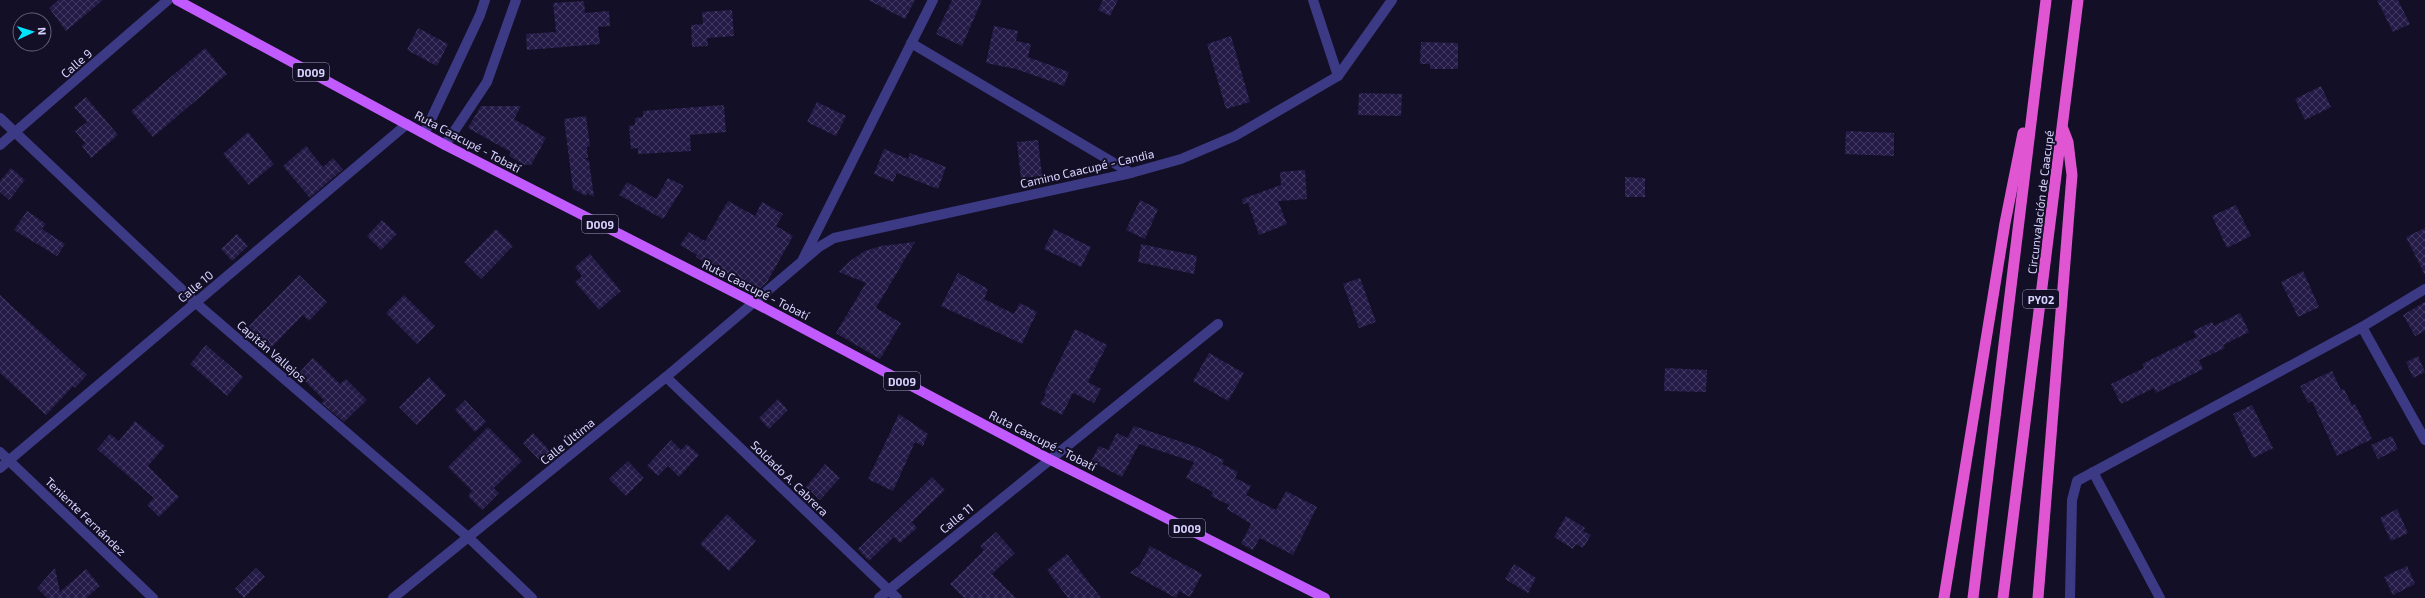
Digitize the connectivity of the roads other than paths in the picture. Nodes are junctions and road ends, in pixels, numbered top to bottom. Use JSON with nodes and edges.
{"nodes":[{"id":1,"x":168,"y":0,"type":"edge"},
{"id":2,"x":177,"y":0,"type":"edge"},
{"id":3,"x":485,"y":0,"type":"edge"},
{"id":4,"x":516,"y":0,"type":"edge"},
{"id":5,"x":933,"y":0,"type":"edge"},
{"id":6,"x":1312,"y":0,"type":"edge"},
{"id":7,"x":1392,"y":0,"type":"edge"},
{"id":8,"x":2046,"y":0,"type":"edge"},
{"id":9,"x":2078,"y":0,"type":"edge"},
{"id":10,"x":911,"y":43,"type":"junction"},
{"id":11,"x":1338,"y":76,"type":"junction"},
{"id":12,"x":0,"y":118,"type":"edge"},
{"id":13,"x":2030,"y":121,"type":"junction"},
{"id":14,"x":407,"y":124,"type":"junction"},
{"id":15,"x":2062,"y":127,"type":"junction"},
{"id":16,"x":16,"y":132,"type":"junction"},
{"id":17,"x":425,"y":132,"type":"junction"},
{"id":18,"x":0,"y":145,"type":"edge"},
{"id":19,"x":445,"y":145,"type":"junction"},
{"id":20,"x":1131,"y":173,"type":"junction"},
{"id":21,"x":800,"y":265,"type":"junction"},
{"id":22,"x":2425,"y":289,"type":"edge"},
{"id":23,"x":196,"y":302,"type":"junction"},
{"id":24,"x":755,"y":303,"type":"junction"},
{"id":25,"x":1218,"y":324,"type":"dead end"},
{"id":26,"x":2362,"y":327,"type":"junction"},
{"id":27,"x":666,"y":377,"type":"junction"},
{"id":28,"x":2425,"y":440,"type":"edge"},
{"id":29,"x":0,"y":452,"type":"edge"},
{"id":30,"x":1049,"y":459,"type":"junction"},
{"id":31,"x":9,"y":461,"type":"junction"},
{"id":32,"x":0,"y":468,"type":"edge"},
{"id":33,"x":2093,"y":472,"type":"junction"},
{"id":34,"x":469,"y":538,"type":"junction"},
{"id":35,"x":889,"y":590,"type":"junction"},
{"id":36,"x":153,"y":598,"type":"edge"},
{"id":37,"x":393,"y":598,"type":"edge"},
{"id":38,"x":532,"y":598,"type":"edge"},
{"id":39,"x":879,"y":598,"type":"edge"},
{"id":40,"x":897,"y":598,"type":"edge"},
{"id":41,"x":1325,"y":598,"type":"edge"},
{"id":42,"x":1944,"y":598,"type":"edge"},
{"id":43,"x":1973,"y":598,"type":"edge"},
{"id":44,"x":2003,"y":598,"type":"edge"},
{"id":45,"x":2038,"y":598,"type":"edge"},
{"id":46,"x":2070,"y":598,"type":"edge"},
{"id":47,"x":2160,"y":598,"type":"edge"}],
"edges":[{"from":1,"to":16,"type":"street","name":"Calle 9"},
{"from":2,"to":14,"type":"main road","name":"Ruta Caacupé - Tobatí","number":"D009"},
{"from":3,"to":17,"type":"street"},
{"from":4,"to":19,"type":"street"},
{"from":5,"to":10,"type":"street"},
{"from":6,"to":11,"type":"street"},
{"from":7,"to":11,"type":"street","name":"Camino Caacupé - Candia"},
{"from":8,"to":13,"type":"highway","name":"Circunvalación de Caacupé","number":"PY02"},
{"from":9,"to":15,"type":"highway","name":"Circunvalación de Caacupé","number":"PY02"},
{"from":10,"to":20,"type":"street"},
{"from":10,"to":21,"type":"street"},
{"from":11,"to":20,"type":"street","name":"Camino Caacupé - Candia"},
{"from":12,"to":16,"type":"street","name":"Capitán Vallejos"},
{"from":13,"to":42,"type":"highway"},
{"from":13,"to":43,"type":"highway","name":"Circunvalación de Caacupé","number":"PY02"},
{"from":14,"to":17,"type":"main road","name":"Ruta Caacupé - Tobatí","number":"D009"},
{"from":14,"to":23,"type":"street","name":"Calle 10"},
{"from":15,"to":44,"type":"highway","name":"Circunvalación de Caacupé","number":"PY02"},
{"from":15,"to":45,"type":"highway"},
{"from":16,"to":18,"type":"street","name":"Calle 9"},
{"from":16,"to":23,"type":"street","name":"Capitán Vallejos"},
{"from":17,"to":19,"type":"main road","name":"Ruta Caacupé - Tobatí","number":"D009"},
{"from":19,"to":24,"type":"main road","name":"Ruta Caacupé - Tobatí","number":"D009"},
{"from":20,"to":21,"type":"street","name":"Camino Caacupé - Candia"},
{"from":21,"to":24,"type":"street","name":"Camino Caacupé - Candia"},
{"from":22,"to":26,"type":"street"},
{"from":23,"to":31,"type":"street","name":"Calle 10"},
{"from":23,"to":34,"type":"street","name":"Capitán Vallejos"},
{"from":24,"to":27,"type":"street","name":"Calle Última"},
{"from":24,"to":30,"type":"main road","name":"Ruta Caacupé - Tobatí","number":"D009"},
{"from":25,"to":30,"type":"street","name":"Calle 11"},
{"from":26,"to":28,"type":"street"},
{"from":26,"to":33,"type":"street"},
{"from":27,"to":34,"type":"street","name":"Calle Última"},
{"from":27,"to":35,"type":"street","name":"Soldado A. Cabrera"},
{"from":29,"to":31,"type":"street","name":"Teniente Fernández"},
{"from":30,"to":35,"type":"street","name":"Calle 11"},
{"from":30,"to":41,"type":"main road","name":"Ruta Caacupé - Tobatí","number":"D009"},
{"from":31,"to":32,"type":"street","name":"Calle 10"},
{"from":31,"to":36,"type":"street","name":"Teniente Fernández"},
{"from":33,"to":46,"type":"street"},
{"from":33,"to":47,"type":"street"},
{"from":34,"to":37,"type":"street","name":"Calle Última"},
{"from":34,"to":38,"type":"street","name":"Capitán Vallejos"},
{"from":35,"to":39,"type":"street","name":"Calle 11"},
{"from":35,"to":40,"type":"street","name":"Soldado A. Cabrera"}]}
